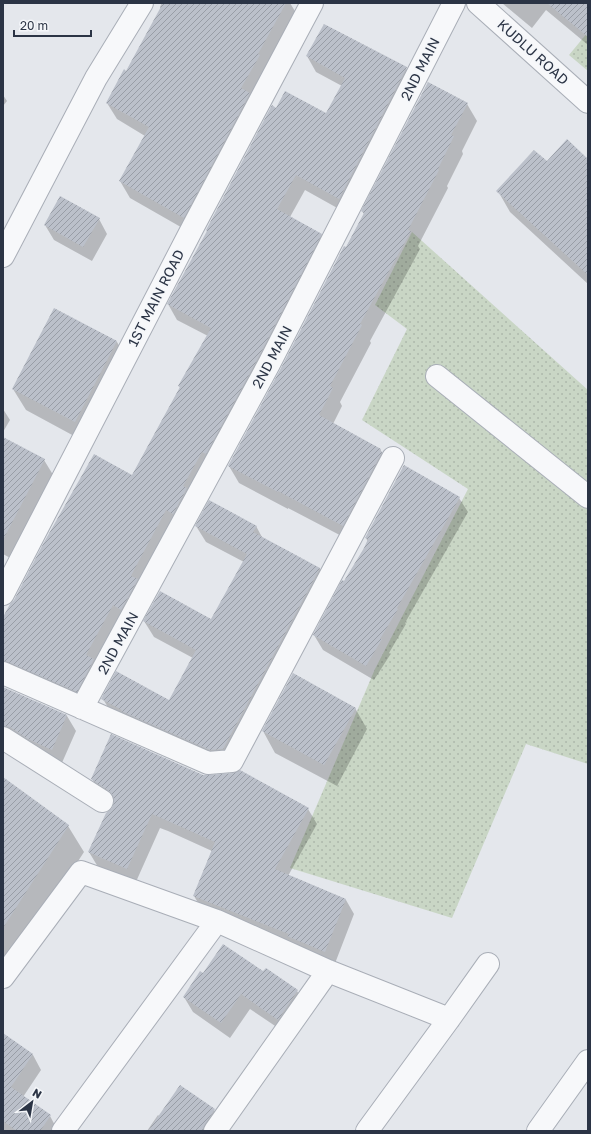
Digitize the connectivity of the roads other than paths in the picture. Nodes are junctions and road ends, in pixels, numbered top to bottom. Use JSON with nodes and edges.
{"nodes":[{"id":1,"x":142,"y":3,"type":"edge"},
{"id":2,"x":312,"y":3,"type":"edge"},
{"id":3,"x":454,"y":3,"type":"edge"},
{"id":4,"x":478,"y":3,"type":"edge"},
{"id":5,"x":588,"y":102,"type":"edge"},
{"id":6,"x":3,"y":256,"type":"edge"},
{"id":7,"x":437,"y":376,"type":"dead end"},
{"id":8,"x":393,"y":458,"type":"dead end"},
{"id":9,"x":588,"y":497,"type":"edge"},
{"id":10,"x":3,"y":594,"type":"edge"},
{"id":11,"x":3,"y":673,"type":"edge"},
{"id":12,"x":82,"y":708,"type":"junction"},
{"id":13,"x":3,"y":738,"type":"edge"},
{"id":14,"x":102,"y":801,"type":"dead end"},
{"id":15,"x":217,"y":921,"type":"junction"},
{"id":16,"x":488,"y":964,"type":"dead end"},
{"id":17,"x":328,"y":971,"type":"junction"},
{"id":18,"x":3,"y":977,"type":"edge"},
{"id":19,"x":449,"y":1019,"type":"junction"},
{"id":20,"x":588,"y":1061,"type":"edge"},
{"id":21,"x":63,"y":1131,"type":"edge"},
{"id":22,"x":215,"y":1131,"type":"edge"},
{"id":23,"x":367,"y":1131,"type":"edge"},
{"id":24,"x":538,"y":1131,"type":"edge"}],
"edges":[{"from":1,"to":6,"type":"street"},
{"from":2,"to":10,"type":"street","name":"1ST MAIN ROAD"},
{"from":3,"to":12,"type":"street","name":"2ND MAIN"},
{"from":4,"to":5,"type":"street","name":"KUDLU ROAD"},
{"from":7,"to":9,"type":"street"},
{"from":8,"to":12,"type":"street"},
{"from":11,"to":12,"type":"street"},
{"from":13,"to":14,"type":"street"},
{"from":15,"to":17,"type":"street"},
{"from":15,"to":18,"type":"street"},
{"from":15,"to":21,"type":"street"},
{"from":16,"to":19,"type":"street"},
{"from":17,"to":19,"type":"street"},
{"from":17,"to":22,"type":"street"},
{"from":19,"to":23,"type":"street"},
{"from":20,"to":24,"type":"street"}]}
